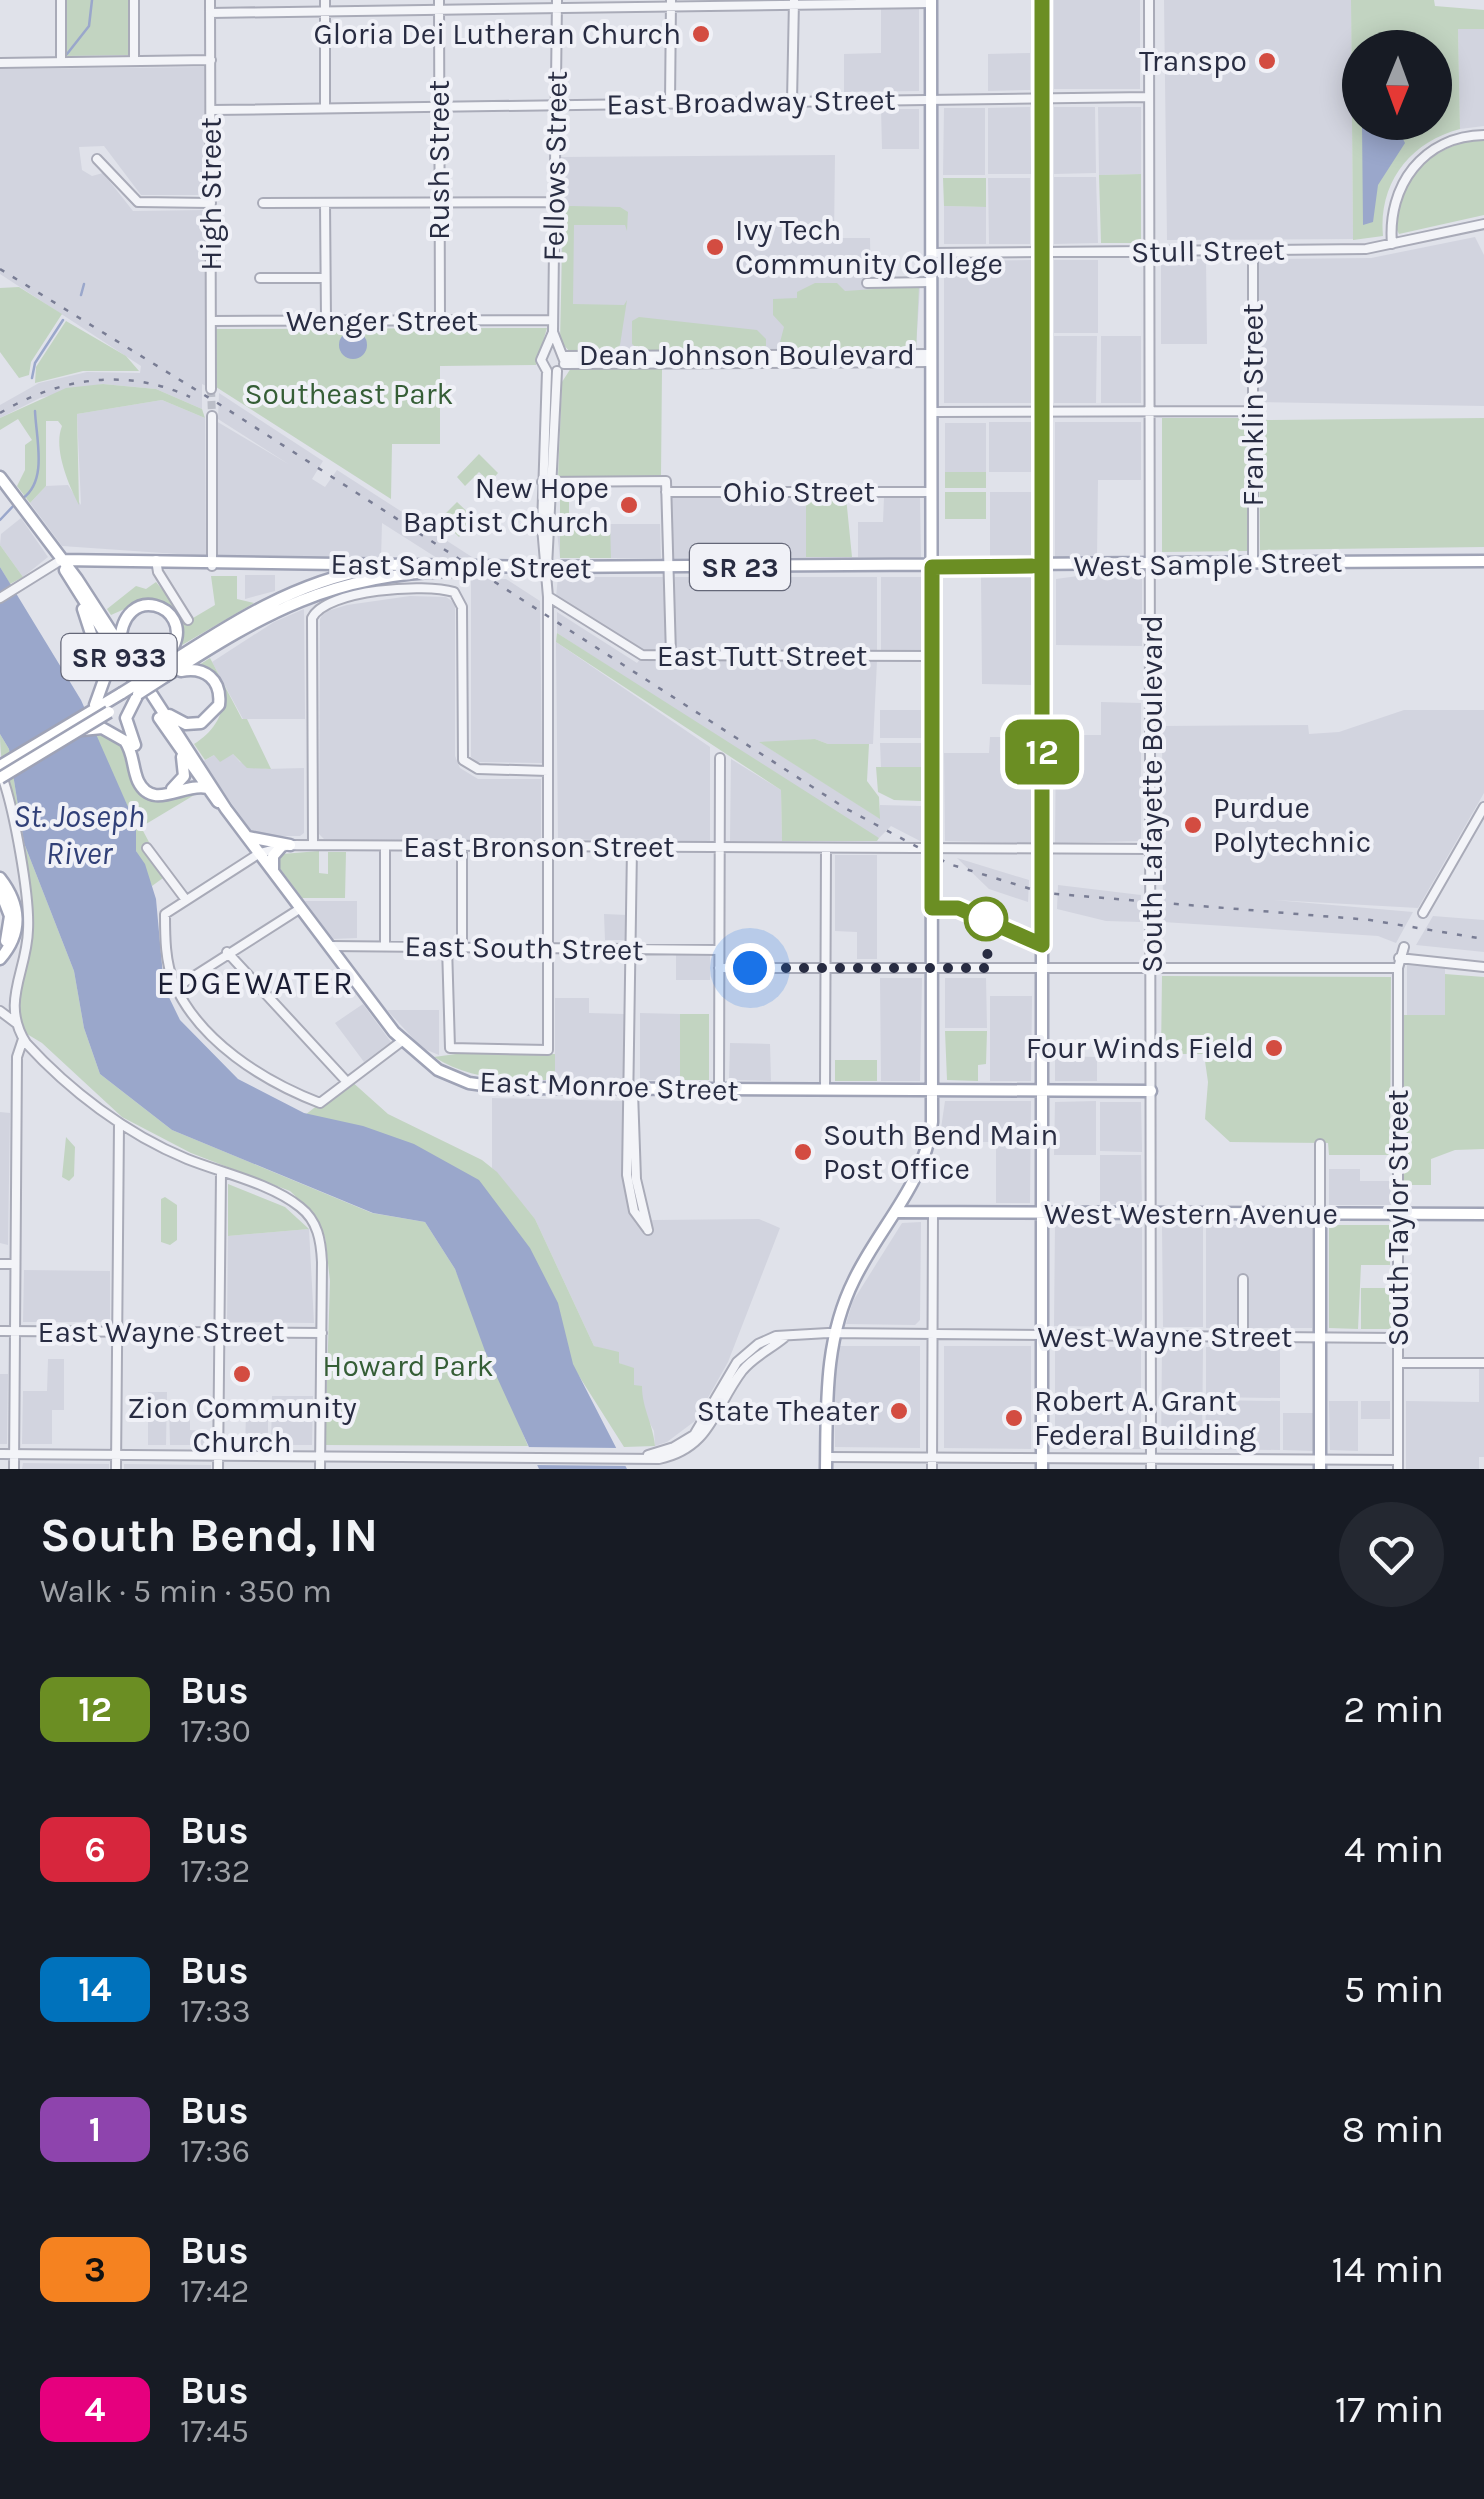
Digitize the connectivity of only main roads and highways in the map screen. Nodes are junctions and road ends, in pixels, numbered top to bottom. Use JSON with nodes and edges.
{"nodes":[{"id":1,"x":1042,"y":0,"type":"edge"},
{"id":2,"x":930,"y":1,"type":"edge"},
{"id":3,"x":0,"y":477,"type":"edge"},
{"id":4,"x":53,"y":549,"type":"junction"},
{"id":5,"x":106,"y":559,"type":"junction"},
{"id":6,"x":61,"y":560,"type":"junction"},
{"id":7,"x":1484,"y":561,"type":"edge"},
{"id":8,"x":411,"y":564,"type":"junction"},
{"id":9,"x":1043,"y":566,"type":"junction"},
{"id":10,"x":542,"y":567,"type":"junction"},
{"id":11,"x":932,"y":567,"type":"junction"},
{"id":12,"x":80,"y":598,"type":"junction"},
{"id":13,"x":120,"y":645,"type":"junction"},
{"id":14,"x":164,"y":670,"type":"junction"},
{"id":15,"x":129,"y":698,"type":"junction"},
{"id":16,"x":104,"y":705,"type":"junction"},
{"id":17,"x":163,"y":711,"type":"junction"},
{"id":18,"x":77,"y":732,"type":"junction"},
{"id":19,"x":181,"y":752,"type":"junction"},
{"id":20,"x":0,"y":772,"type":"edge"},
{"id":21,"x":206,"y":788,"type":"junction"},
{"id":22,"x":226,"y":809,"type":"junction"},
{"id":23,"x":248,"y":837,"type":"junction"},
{"id":24,"x":273,"y":872,"type":"junction"},
{"id":25,"x":0,"y":878,"type":"edge"},
{"id":26,"x":0,"y":890,"type":"edge"},
{"id":27,"x":0,"y":950,"type":"edge"},
{"id":28,"x":0,"y":959,"type":"edge"},
{"id":29,"x":932,"y":1090,"type":"junction"},
{"id":30,"x":1043,"y":1091,"type":"junction"},
{"id":31,"x":1152,"y":1091,"type":"road end"},
{"id":32,"x":898,"y":1212,"type":"junction"},
{"id":33,"x":1044,"y":1213,"type":"junction"},
{"id":34,"x":1320,"y":1214,"type":"junction"},
{"id":35,"x":1484,"y":1214,"type":"edge"},
{"id":36,"x":826,"y":1463,"type":"edge"},
{"id":37,"x":1042,"y":1463,"type":"edge"},
{"id":38,"x":1320,"y":1465,"type":"edge"}],
"edges":[{"from":1,"to":9,"type":"main road"},
{"from":2,"to":11,"type":"main road"},
{"from":3,"to":4,"type":"main road","number":"SR 933"},
{"from":4,"to":5,"type":"main road"},
{"from":4,"to":6,"type":"main road","number":"SR 933"},
{"from":5,"to":6,"type":"main road","name":"East Sample Street"},
{"from":5,"to":8,"type":"main road","name":"East Sample Street"},
{"from":6,"to":12,"type":"main road","number":"SR 933"},
{"from":6,"to":13,"type":"main road"},
{"from":7,"to":9,"type":"main road","name":"West Sample Street","number":"SR 23"},
{"from":8,"to":10,"type":"main road","name":"East Sample Street","number":"SR 23"},
{"from":8,"to":14,"type":"main road","number":"SR 23"},
{"from":9,"to":11,"type":"main road","name":"West Sample Street","number":"SR 23"},
{"from":9,"to":30,"type":"main road"},
{"from":10,"to":11,"type":"main road","name":"East Sample Street","number":"SR 23"},
{"from":10,"to":14,"type":"main road","number":"SR 23"},
{"from":11,"to":29,"type":"main road"},
{"from":12,"to":16,"type":"main road"},
{"from":12,"to":19,"type":"main road","number":"SR 933"},
{"from":13,"to":14,"type":"main road"},
{"from":13,"to":17,"type":"main road"},
{"from":14,"to":15,"type":"main road","number":"SR 23","bridge":true},
{"from":14,"to":15,"type":"main road","number":"SR 23","bridge":true},
{"from":14,"to":17,"type":"main road"},
{"from":15,"to":16,"type":"main road","number":"SR 23"},
{"from":15,"to":19,"type":"main road","number":"SR 933"},
{"from":16,"to":18,"type":"main road","number":"SR 23","bridge":true},
{"from":16,"to":20,"type":"main road"},
{"from":17,"to":22,"type":"main road"},
{"from":18,"to":20,"type":"main road","number":"SR 23","bridge":true},
{"from":18,"to":21,"type":"main road"},
{"from":19,"to":21,"type":"main road"},
{"from":21,"to":22,"type":"main road"},
{"from":22,"to":23,"type":"main road","name":"East Monroe Street"},
{"from":23,"to":24,"type":"main road","name":"East Monroe Street"},
{"from":23,"to":24,"type":"main road"},
{"from":24,"to":29,"type":"main road","name":"East Monroe Street"},
{"from":25,"to":28,"type":"main road"},
{"from":26,"to":27,"type":"main road"},
{"from":29,"to":30,"type":"main road","name":"East Monroe Street"},
{"from":29,"to":32,"type":"main road"},
{"from":30,"to":31,"type":"main road","name":"East Monroe Street"},
{"from":30,"to":33,"type":"main road"},
{"from":32,"to":33,"type":"main road","name":"West Western Avenue"},
{"from":32,"to":36,"type":"main road"},
{"from":33,"to":34,"type":"main road","name":"West Western Avenue"},
{"from":33,"to":37,"type":"main road"},
{"from":34,"to":35,"type":"main road","name":"West Western Avenue"},
{"from":34,"to":38,"type":"main road"}]}
